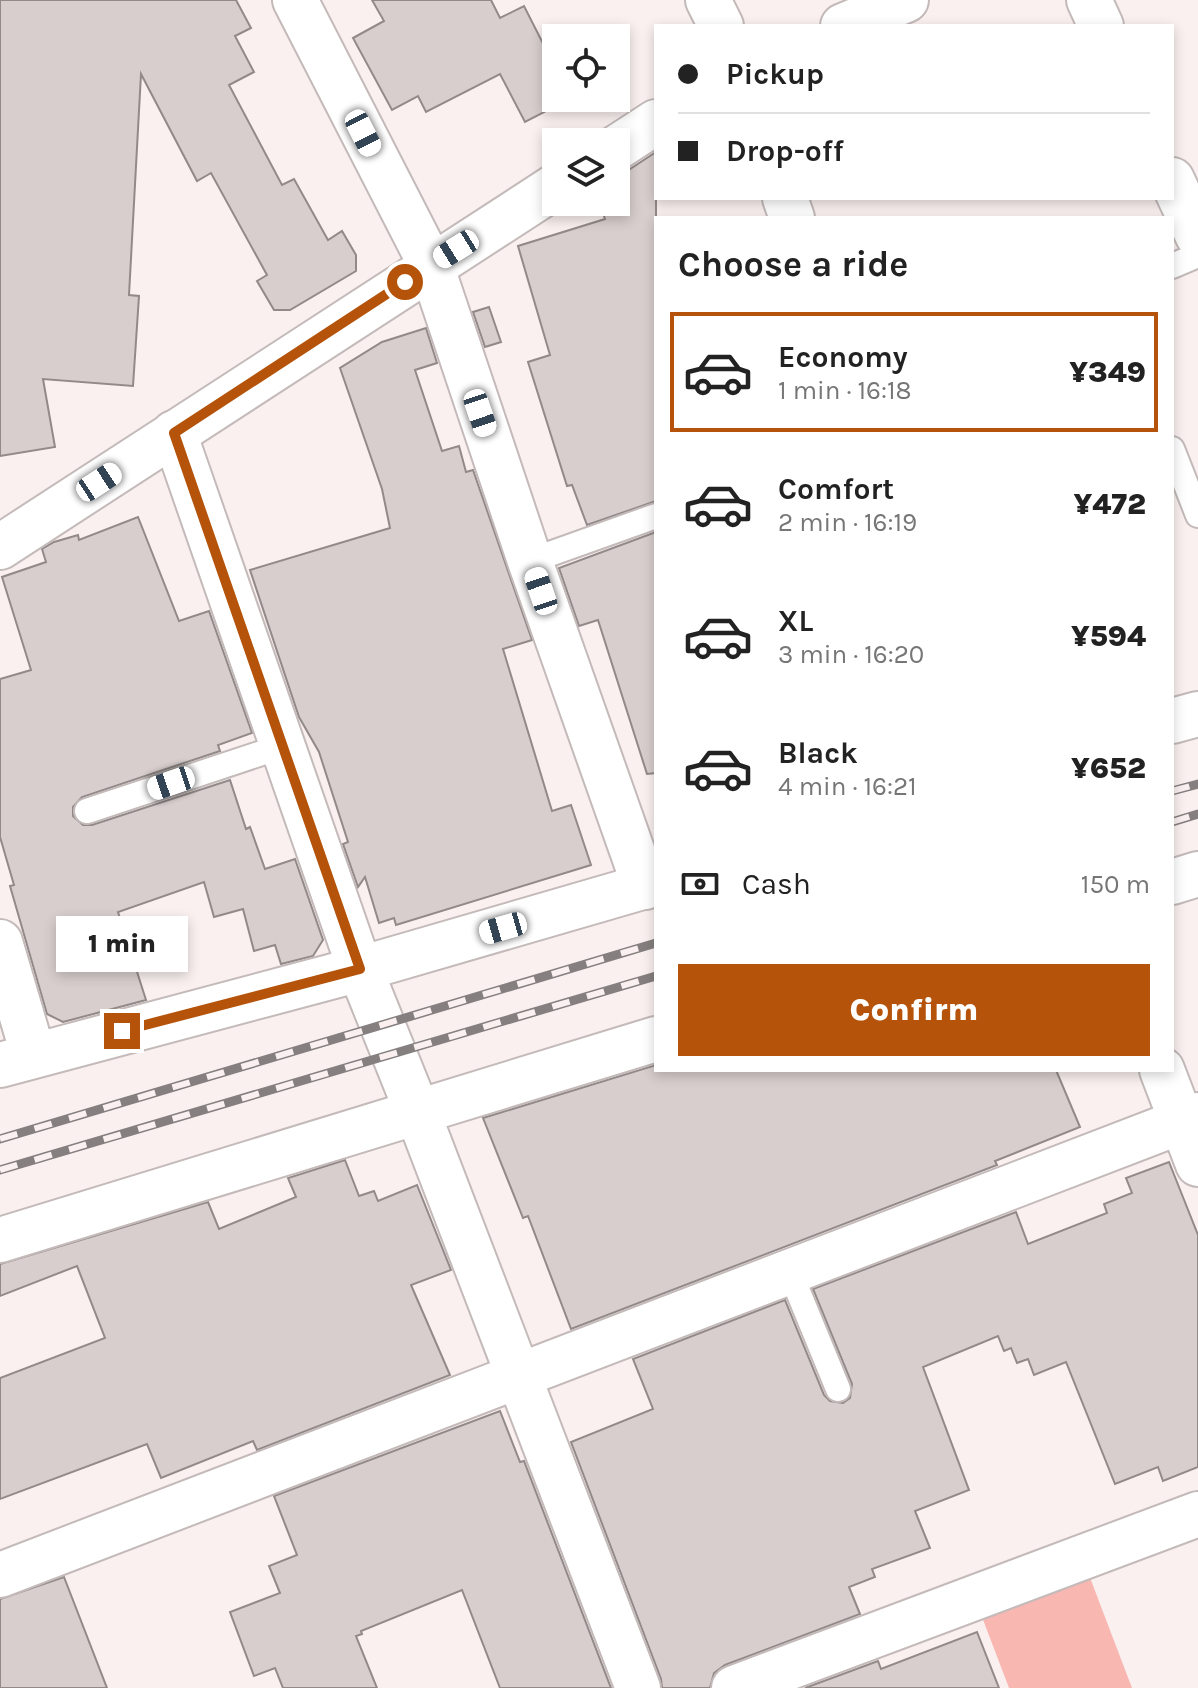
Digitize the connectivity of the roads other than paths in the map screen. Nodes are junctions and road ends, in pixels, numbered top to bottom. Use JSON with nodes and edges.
{"nodes":[{"id":1,"x":295,"y":0,"type":"edge"},
{"id":2,"x":708,"y":0,"type":"edge"},
{"id":3,"x":906,"y":0,"type":"edge"},
{"id":4,"x":1089,"y":0,"type":"edge"},
{"id":5,"x":720,"y":24,"type":"edge"},
{"id":6,"x":848,"y":24,"type":"edge"},
{"id":7,"x":1100,"y":24,"type":"edge"},
{"id":8,"x":654,"y":123,"type":"edge"},
{"id":9,"x":630,"y":139,"type":"edge"},
{"id":10,"x":1174,"y":184,"type":"edge"},
{"id":11,"x":542,"y":195,"type":"edge"},
{"id":12,"x":1198,"y":236,"type":"edge"},
{"id":13,"x":1198,"y":255,"type":"edge"},
{"id":14,"x":431,"y":265,"type":"junction"},
{"id":15,"x":1174,"y":265,"type":"edge"},
{"id":16,"x":174,"y":433,"type":"junction"},
{"id":17,"x":1174,"y":454,"type":"edge"},
{"id":18,"x":1198,"y":515,"type":"edge"},
{"id":19,"x":654,"y":517,"type":"edge"},
{"id":20,"x":0,"y":547,"type":"edge"},
{"id":21,"x":530,"y":561,"type":"junction"},
{"id":22,"x":1198,"y":714,"type":"edge"},
{"id":23,"x":1174,"y":720,"type":"edge"},
{"id":24,"x":283,"y":746,"type":"junction"},
{"id":25,"x":87,"y":811,"type":"dead end"},
{"id":26,"x":1198,"y":874,"type":"edge"},
{"id":27,"x":1174,"y":881,"type":"edge"},
{"id":28,"x":650,"y":885,"type":"edge"},
{"id":29,"x":0,"y":942,"type":"edge"},
{"id":30,"x":360,"y":969,"type":"junction"},
{"id":31,"x":654,"y":1040,"type":"edge"},
{"id":32,"x":16,"y":1059,"type":"edge"},
{"id":33,"x":1163,"y":1072,"type":"edge"},
{"id":34,"x":417,"y":1111,"type":"junction"},
{"id":35,"x":1190,"y":1118,"type":"edge"},
{"id":36,"x":1198,"y":1164,"type":"edge"},
{"id":37,"x":0,"y":1240,"type":"edge"},
{"id":38,"x":790,"y":1272,"type":"junction"},
{"id":39,"x":520,"y":1376,"type":"junction"},
{"id":40,"x":838,"y":1389,"type":"dead end"},
{"id":41,"x":1198,"y":1514,"type":"edge"},
{"id":42,"x":0,"y":1575,"type":"edge"},
{"id":43,"x":638,"y":1688,"type":"edge"},
{"id":44,"x":734,"y":1688,"type":"edge"}],
"edges":[{"from":1,"to":14,"type":"street"},
{"from":2,"to":5,"type":"street"},
{"from":3,"to":6,"type":"street"},
{"from":4,"to":7,"type":"street"},
{"from":8,"to":9,"type":"street"},
{"from":10,"to":12,"type":"street"},
{"from":11,"to":14,"type":"street"},
{"from":13,"to":15,"type":"lane"},
{"from":14,"to":16,"type":"street"},
{"from":14,"to":21,"type":"street"},
{"from":16,"to":20,"type":"street"},
{"from":16,"to":24,"type":"street"},
{"from":17,"to":18,"type":"lane"},
{"from":19,"to":21,"type":"lane"},
{"from":21,"to":28,"type":"street"},
{"from":22,"to":23,"type":"street"},
{"from":24,"to":25,"type":"lane"},
{"from":24,"to":30,"type":"street"},
{"from":26,"to":27,"type":"street"},
{"from":28,"to":30,"type":"street"},
{"from":29,"to":32,"type":"street"},
{"from":30,"to":32,"type":"street"},
{"from":30,"to":34,"type":"street"},
{"from":31,"to":34,"type":"street"},
{"from":33,"to":35,"type":"street"},
{"from":34,"to":37,"type":"street"},
{"from":34,"to":39,"type":"street"},
{"from":35,"to":36,"type":"street"},
{"from":35,"to":38,"type":"street"},
{"from":38,"to":39,"type":"street"},
{"from":38,"to":40,"type":"lane"},
{"from":39,"to":42,"type":"street"},
{"from":39,"to":43,"type":"street"},
{"from":41,"to":44,"type":"street"}]}
